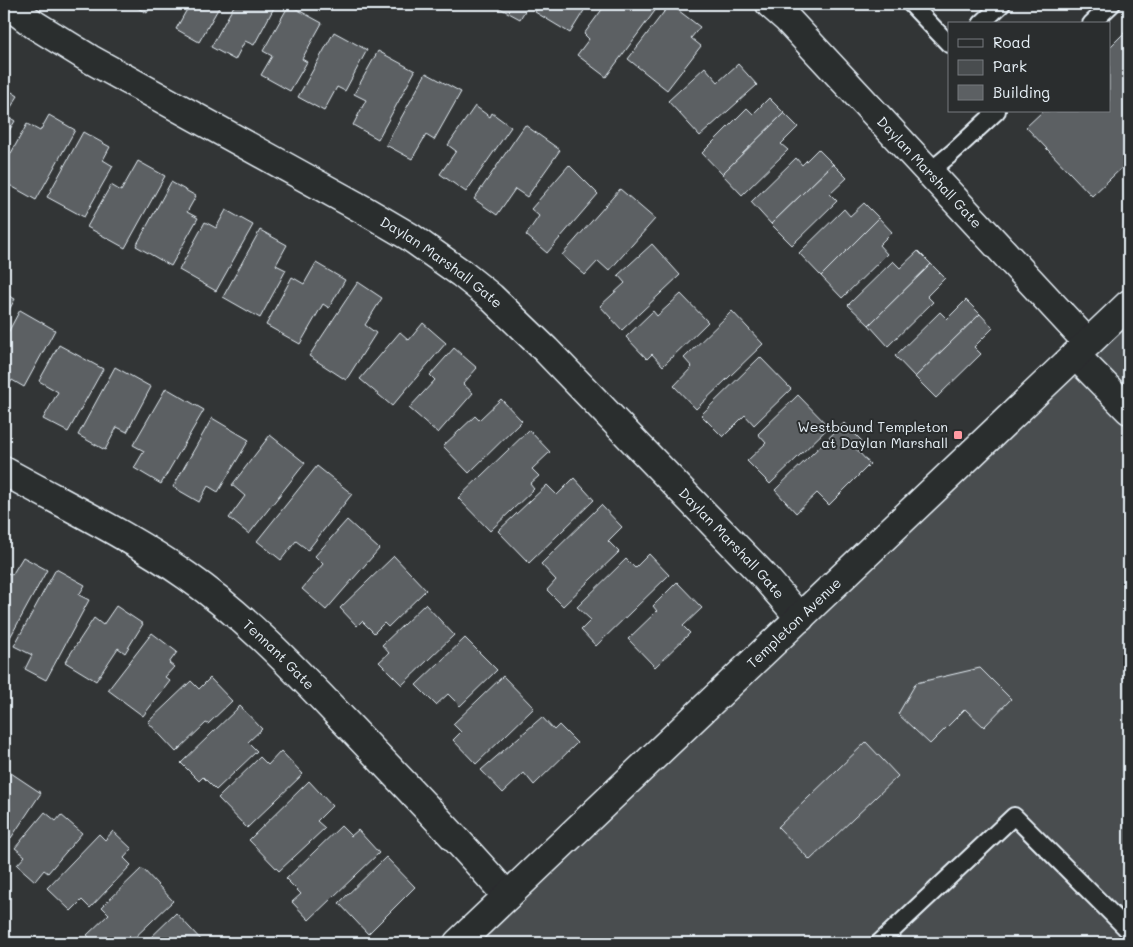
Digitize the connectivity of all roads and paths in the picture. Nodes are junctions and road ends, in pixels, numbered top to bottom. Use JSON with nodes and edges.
{"nodes":[{"id":1,"x":7,"y":4,"type":"edge"},
{"id":2,"x":770,"y":4,"type":"edge"},
{"id":3,"x":911,"y":4,"type":"edge"},
{"id":4,"x":1002,"y":4,"type":"edge"},
{"id":5,"x":1112,"y":4,"type":"edge"},
{"id":6,"x":983,"y":22,"type":"edge"},
{"id":7,"x":1092,"y":22,"type":"edge"},
{"id":8,"x":948,"y":43,"type":"edge"},
{"id":9,"x":996,"y":112,"type":"edge"},
{"id":10,"x":929,"y":172,"type":"junction"},
{"id":11,"x":1129,"y":304,"type":"edge"},
{"id":12,"x":1082,"y":349,"type":"junction"},
{"id":13,"x":1129,"y":410,"type":"edge"},
{"id":14,"x":4,"y":471,"type":"edge"},
{"id":15,"x":800,"y":618,"type":"junction"},
{"id":16,"x":507,"y":896,"type":"junction"},
{"id":17,"x":1129,"y":931,"type":"edge"},
{"id":18,"x":458,"y":943,"type":"edge"},
{"id":19,"x":879,"y":943,"type":"edge"}],
"edges":[{"from":1,"to":15,"type":"street","name":"Daylan Marshall Gate"},
{"from":2,"to":10,"type":"street","name":"Daylan Marshall Gate"},
{"from":3,"to":8,"type":"lane"},
{"from":4,"to":6,"type":"lane"},
{"from":5,"to":7,"type":"lane"},
{"from":9,"to":10,"type":"lane"},
{"from":10,"to":12,"type":"street","name":"Daylan Marshall Gate"},
{"from":11,"to":12,"type":"street","name":"Templeton Avenue"},
{"from":12,"to":13,"type":"street","name":"Daylan Marshall Gate"},
{"from":12,"to":15,"type":"street","name":"Templeton Avenue"},
{"from":14,"to":16,"type":"street","name":"Tennant Gate"},
{"from":15,"to":16,"type":"street","name":"Templeton Avenue"},
{"from":16,"to":18,"type":"street","name":"Templeton Avenue"},
{"from":17,"to":19,"type":"lane"}]}
